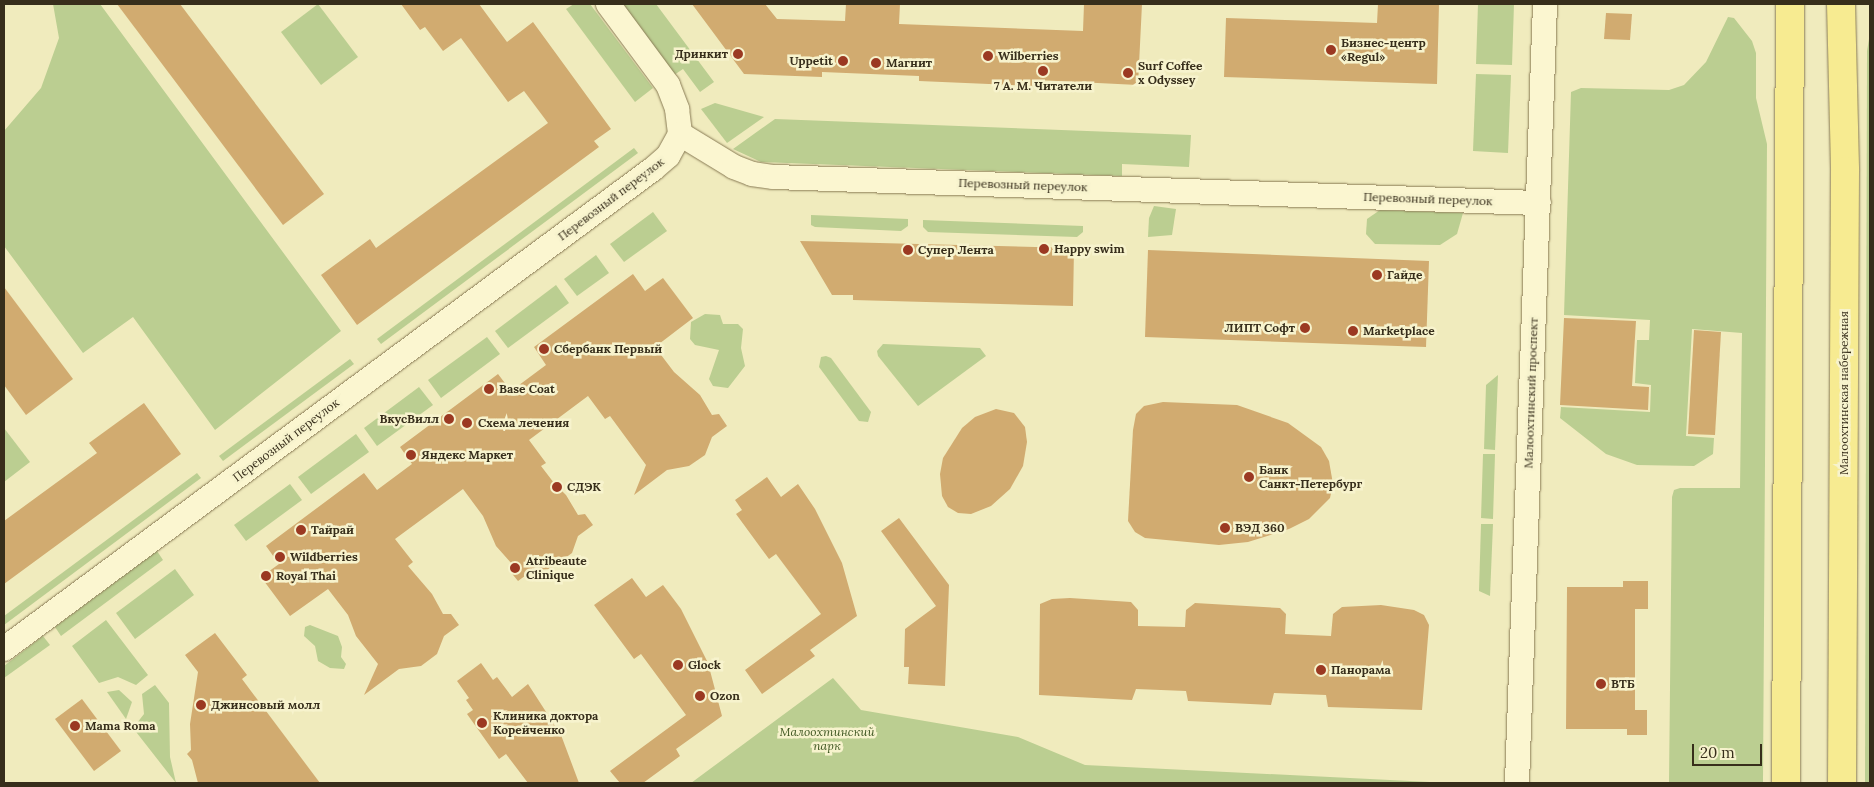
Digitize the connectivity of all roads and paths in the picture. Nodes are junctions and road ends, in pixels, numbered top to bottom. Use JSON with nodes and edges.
{"nodes":[{"id":1,"x":608,"y":4,"type":"edge"},
{"id":2,"x":1545,"y":4,"type":"edge"},
{"id":3,"x":1790,"y":4,"type":"edge"},
{"id":4,"x":1841,"y":4,"type":"edge"},
{"id":5,"x":1855,"y":4,"type":"edge"},
{"id":6,"x":1842,"y":36,"type":"junction"},
{"id":7,"x":680,"y":134,"type":"junction"},
{"id":8,"x":1538,"y":203,"type":"junction"},
{"id":9,"x":4,"y":648,"type":"edge"},
{"id":10,"x":1517,"y":783,"type":"edge"},
{"id":11,"x":1786,"y":783,"type":"edge"},
{"id":12,"x":1842,"y":783,"type":"edge"}],
"edges":[{"from":1,"to":7,"type":"street"},
{"from":2,"to":8,"type":"street","name":"Малоохтинский проспект"},
{"from":3,"to":11,"type":"main road"},
{"from":4,"to":6,"type":"main road","name":"Малоохтинская набережная"},
{"from":5,"to":6,"type":"street"},
{"from":6,"to":12,"type":"main road","name":"Малоохтинская набережная"},
{"from":7,"to":8,"type":"street","name":"Перевозный переулок"},
{"from":7,"to":9,"type":"street","name":"Перевозный переулок"},
{"from":8,"to":10,"type":"street","name":"Малоохтинский проспект"}]}
